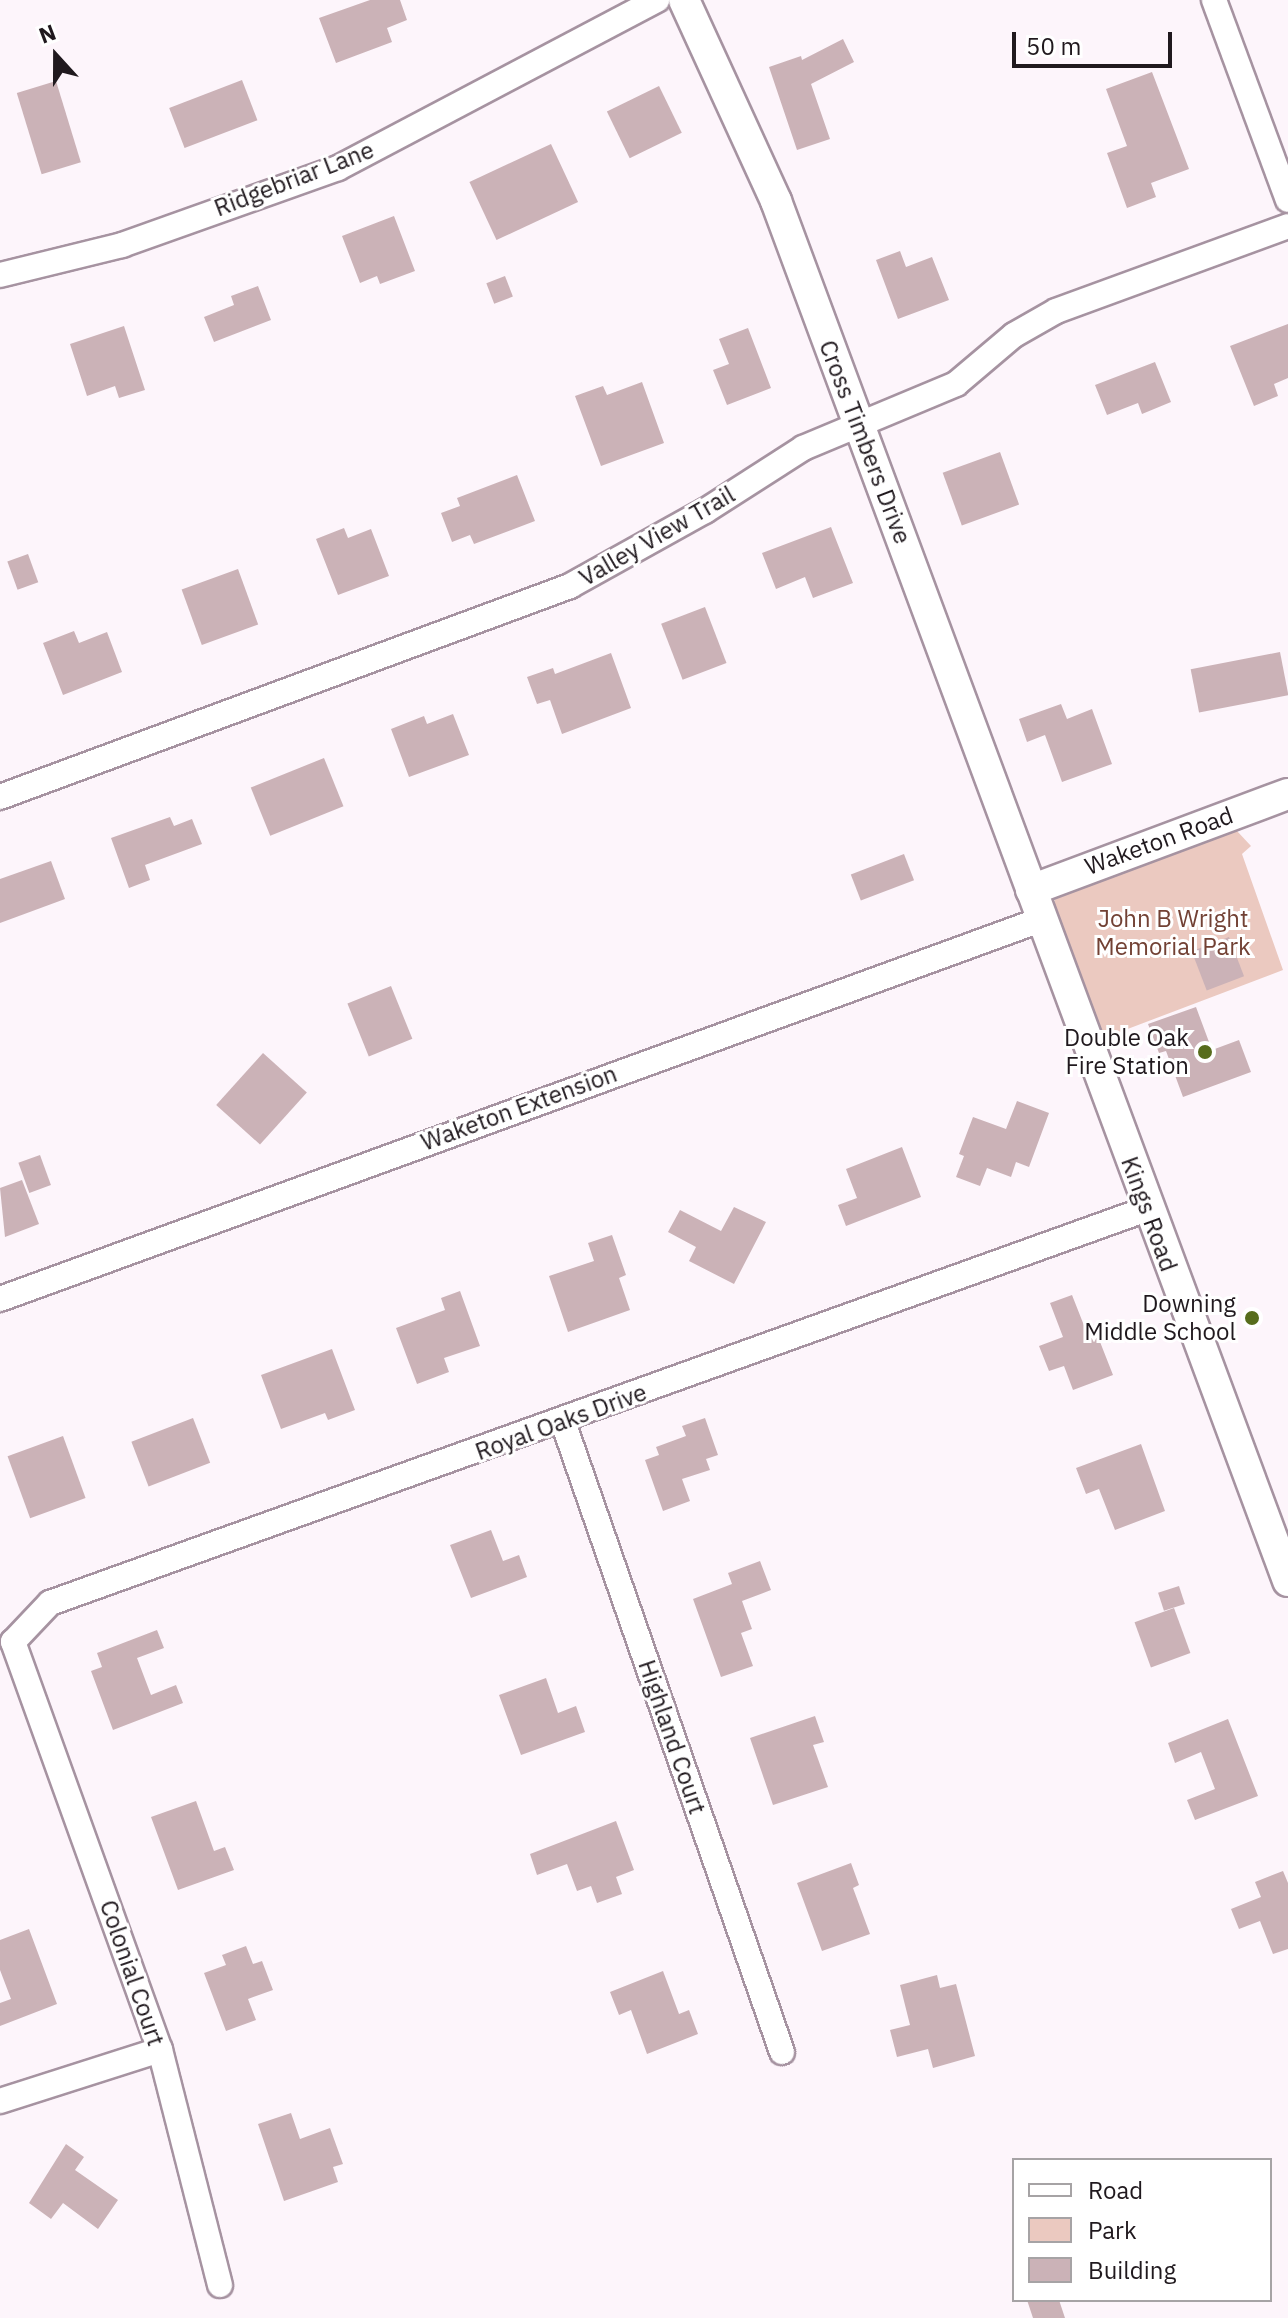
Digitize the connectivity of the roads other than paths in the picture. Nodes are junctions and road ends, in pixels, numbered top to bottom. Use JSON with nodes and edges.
{"nodes":[{"id":1,"x":657,"y":0,"type":"edge"},
{"id":2,"x":684,"y":0,"type":"edge"},
{"id":3,"x":1214,"y":0,"type":"edge"},
{"id":4,"x":1288,"y":200,"type":"edge"},
{"id":5,"x":1288,"y":226,"type":"edge"},
{"id":6,"x":0,"y":275,"type":"edge"},
{"id":7,"x":859,"y":425,"type":"junction"},
{"id":8,"x":1288,"y":794,"type":"edge"},
{"id":9,"x":0,"y":797,"type":"edge"},
{"id":10,"x":1031,"y":890,"type":"junction"},
{"id":11,"x":1040,"y":920,"type":"junction"},
{"id":12,"x":1147,"y":1209,"type":"junction"},
{"id":13,"x":0,"y":1299,"type":"edge"},
{"id":14,"x":563,"y":1422,"type":"junction"},
{"id":15,"x":1288,"y":1581,"type":"edge"},
{"id":16,"x":23,"y":1668,"type":"joint"},
{"id":17,"x":160,"y":2050,"type":"junction"},
{"id":18,"x":782,"y":2052,"type":"dead end"},
{"id":19,"x":0,"y":2101,"type":"edge"},
{"id":20,"x":220,"y":2285,"type":"dead end"}],
"edges":[{"from":1,"to":6,"type":"street","name":"Ridgebriar Lane"},
{"from":2,"to":7,"type":"street","name":"Cross Timbers Drive"},
{"from":3,"to":4,"type":"street"},
{"from":5,"to":7,"type":"street","name":"Valley View Trail"},
{"from":7,"to":9,"type":"street","name":"Valley View Trail"},
{"from":7,"to":10,"type":"street","name":"Cross Timbers Drive"},
{"from":8,"to":10,"type":"street","name":"Waketon Road"},
{"from":10,"to":11,"type":"street","name":"Kings Road"},
{"from":11,"to":12,"type":"street","name":"Kings Road"},
{"from":11,"to":13,"type":"street","name":"Waketon Extension"},
{"from":12,"to":14,"type":"street","name":"Royal Oaks Drive"},
{"from":12,"to":15,"type":"street","name":"Kings Road"},
{"from":14,"to":16,"type":"street","name":"Royal Oaks Drive"},
{"from":14,"to":18,"type":"street","name":"Highland Court"},
{"from":16,"to":17,"type":"street","name":"Colonial Court"},
{"from":17,"to":19,"type":"street"},
{"from":17,"to":20,"type":"street","name":"Colonial Court"}]}
